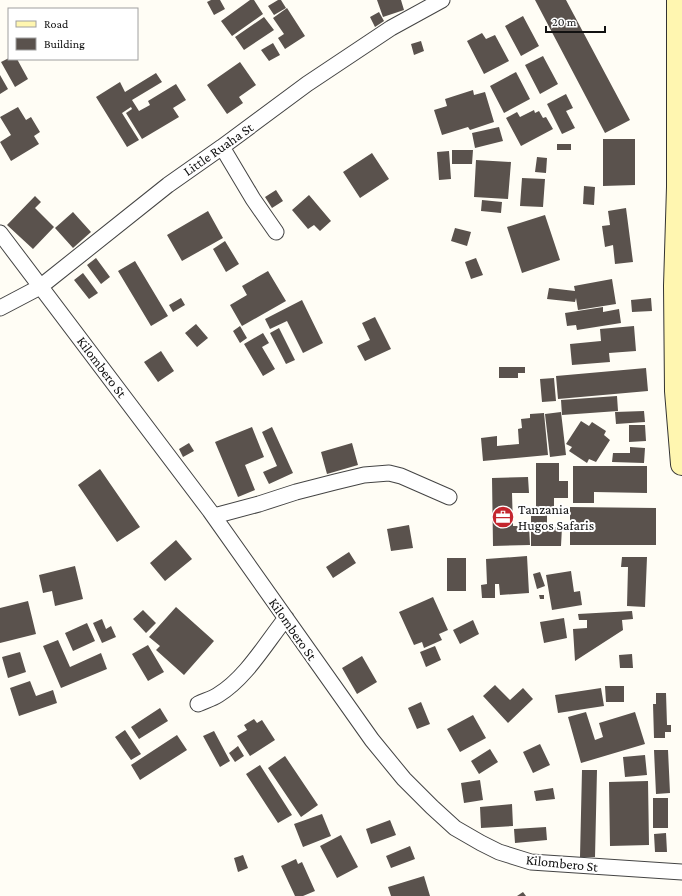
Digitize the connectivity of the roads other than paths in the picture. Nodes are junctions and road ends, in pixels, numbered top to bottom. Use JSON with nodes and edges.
{"nodes":[{"id":1,"x":442,"y":0,"type":"edge"},
{"id":2,"x":678,"y":0,"type":"edge"},
{"id":3,"x":222,"y":147,"type":"junction"},
{"id":4,"x":276,"y":232,"type":"dead end"},
{"id":5,"x":0,"y":233,"type":"edge"},
{"id":6,"x":678,"y":285,"type":"edge"},
{"id":7,"x":40,"y":287,"type":"junction"},
{"id":8,"x":0,"y":308,"type":"edge"},
{"id":9,"x":682,"y":464,"type":"edge"},
{"id":10,"x":449,"y":497,"type":"dead end"},
{"id":11,"x":214,"y":516,"type":"junction"},
{"id":12,"x":286,"y":618,"type":"junction"},
{"id":13,"x":198,"y":704,"type":"dead end"},
{"id":14,"x":682,"y":872,"type":"edge"}],
"edges":[{"from":1,"to":3,"type":"street","name":"Little Ruaha St"},
{"from":2,"to":6,"type":"street"},
{"from":3,"to":4,"type":"street"},
{"from":3,"to":7,"type":"street","name":"Little Ruaha St"},
{"from":5,"to":7,"type":"street","name":"Kilombero St"},
{"from":6,"to":9,"type":"street"},
{"from":7,"to":8,"type":"street","name":"Little Ruaha St"},
{"from":7,"to":11,"type":"street","name":"Kilombero St"},
{"from":10,"to":11,"type":"street"},
{"from":11,"to":12,"type":"street","name":"Kilombero St"},
{"from":12,"to":13,"type":"street"},
{"from":12,"to":14,"type":"street","name":"Kilombero St"}]}
